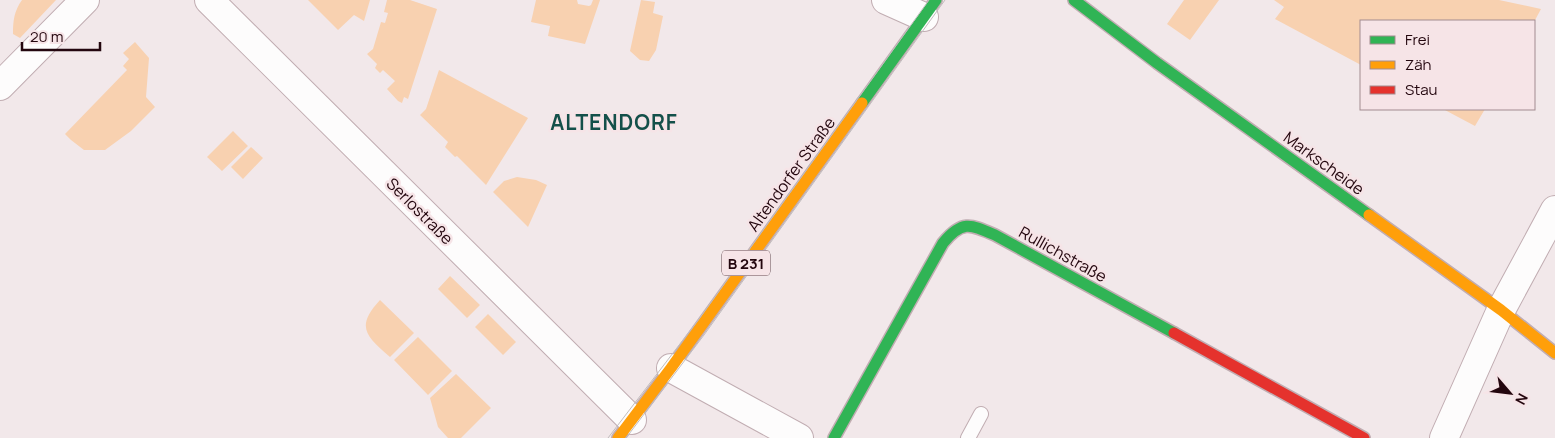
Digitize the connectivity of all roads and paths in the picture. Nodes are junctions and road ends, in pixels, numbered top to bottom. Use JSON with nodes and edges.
{"nodes":[{"id":1,"x":85,"y":0,"type":"edge"},
{"id":2,"x":209,"y":0,"type":"edge"},
{"id":3,"x":886,"y":0,"type":"edge"},
{"id":4,"x":1074,"y":0,"type":"edge"},
{"id":5,"x":930,"y":9,"type":"edge"},
{"id":6,"x":0,"y":86,"type":"edge"},
{"id":7,"x":1555,"y":210,"type":"edge"},
{"id":8,"x":1500,"y":310,"type":"junction"},
{"id":9,"x":1555,"y":353,"type":"edge"},
{"id":10,"x":671,"y":368,"type":"junction"},
{"id":11,"x":981,"y":414,"type":"dead end"},
{"id":12,"x":625,"y":429,"type":"edge"},
{"id":13,"x":799,"y":438,"type":"edge"},
{"id":14,"x":834,"y":438,"type":"edge"},
{"id":15,"x":968,"y":438,"type":"edge"},
{"id":16,"x":1364,"y":438,"type":"edge"},
{"id":17,"x":1444,"y":438,"type":"edge"}],
"edges":[{"from":1,"to":6,"type":"street"},
{"from":2,"to":12,"type":"street","name":"Serlostraße"},
{"from":3,"to":5,"type":"street"},
{"from":4,"to":8,"type":"street","name":"Markscheide"},
{"from":5,"to":10,"type":"street","name":"Altendorfer Straße","number":"B 231"},
{"from":7,"to":8,"type":"street"},
{"from":8,"to":9,"type":"street","name":"Markscheide"},
{"from":8,"to":17,"type":"street"},
{"from":10,"to":12,"type":"street","name":"Altendorfer Straße","number":"B 231"},
{"from":10,"to":13,"type":"street"},
{"from":11,"to":15,"type":"lane"},
{"from":14,"to":16,"type":"street","name":"Rullichstraße"}]}
